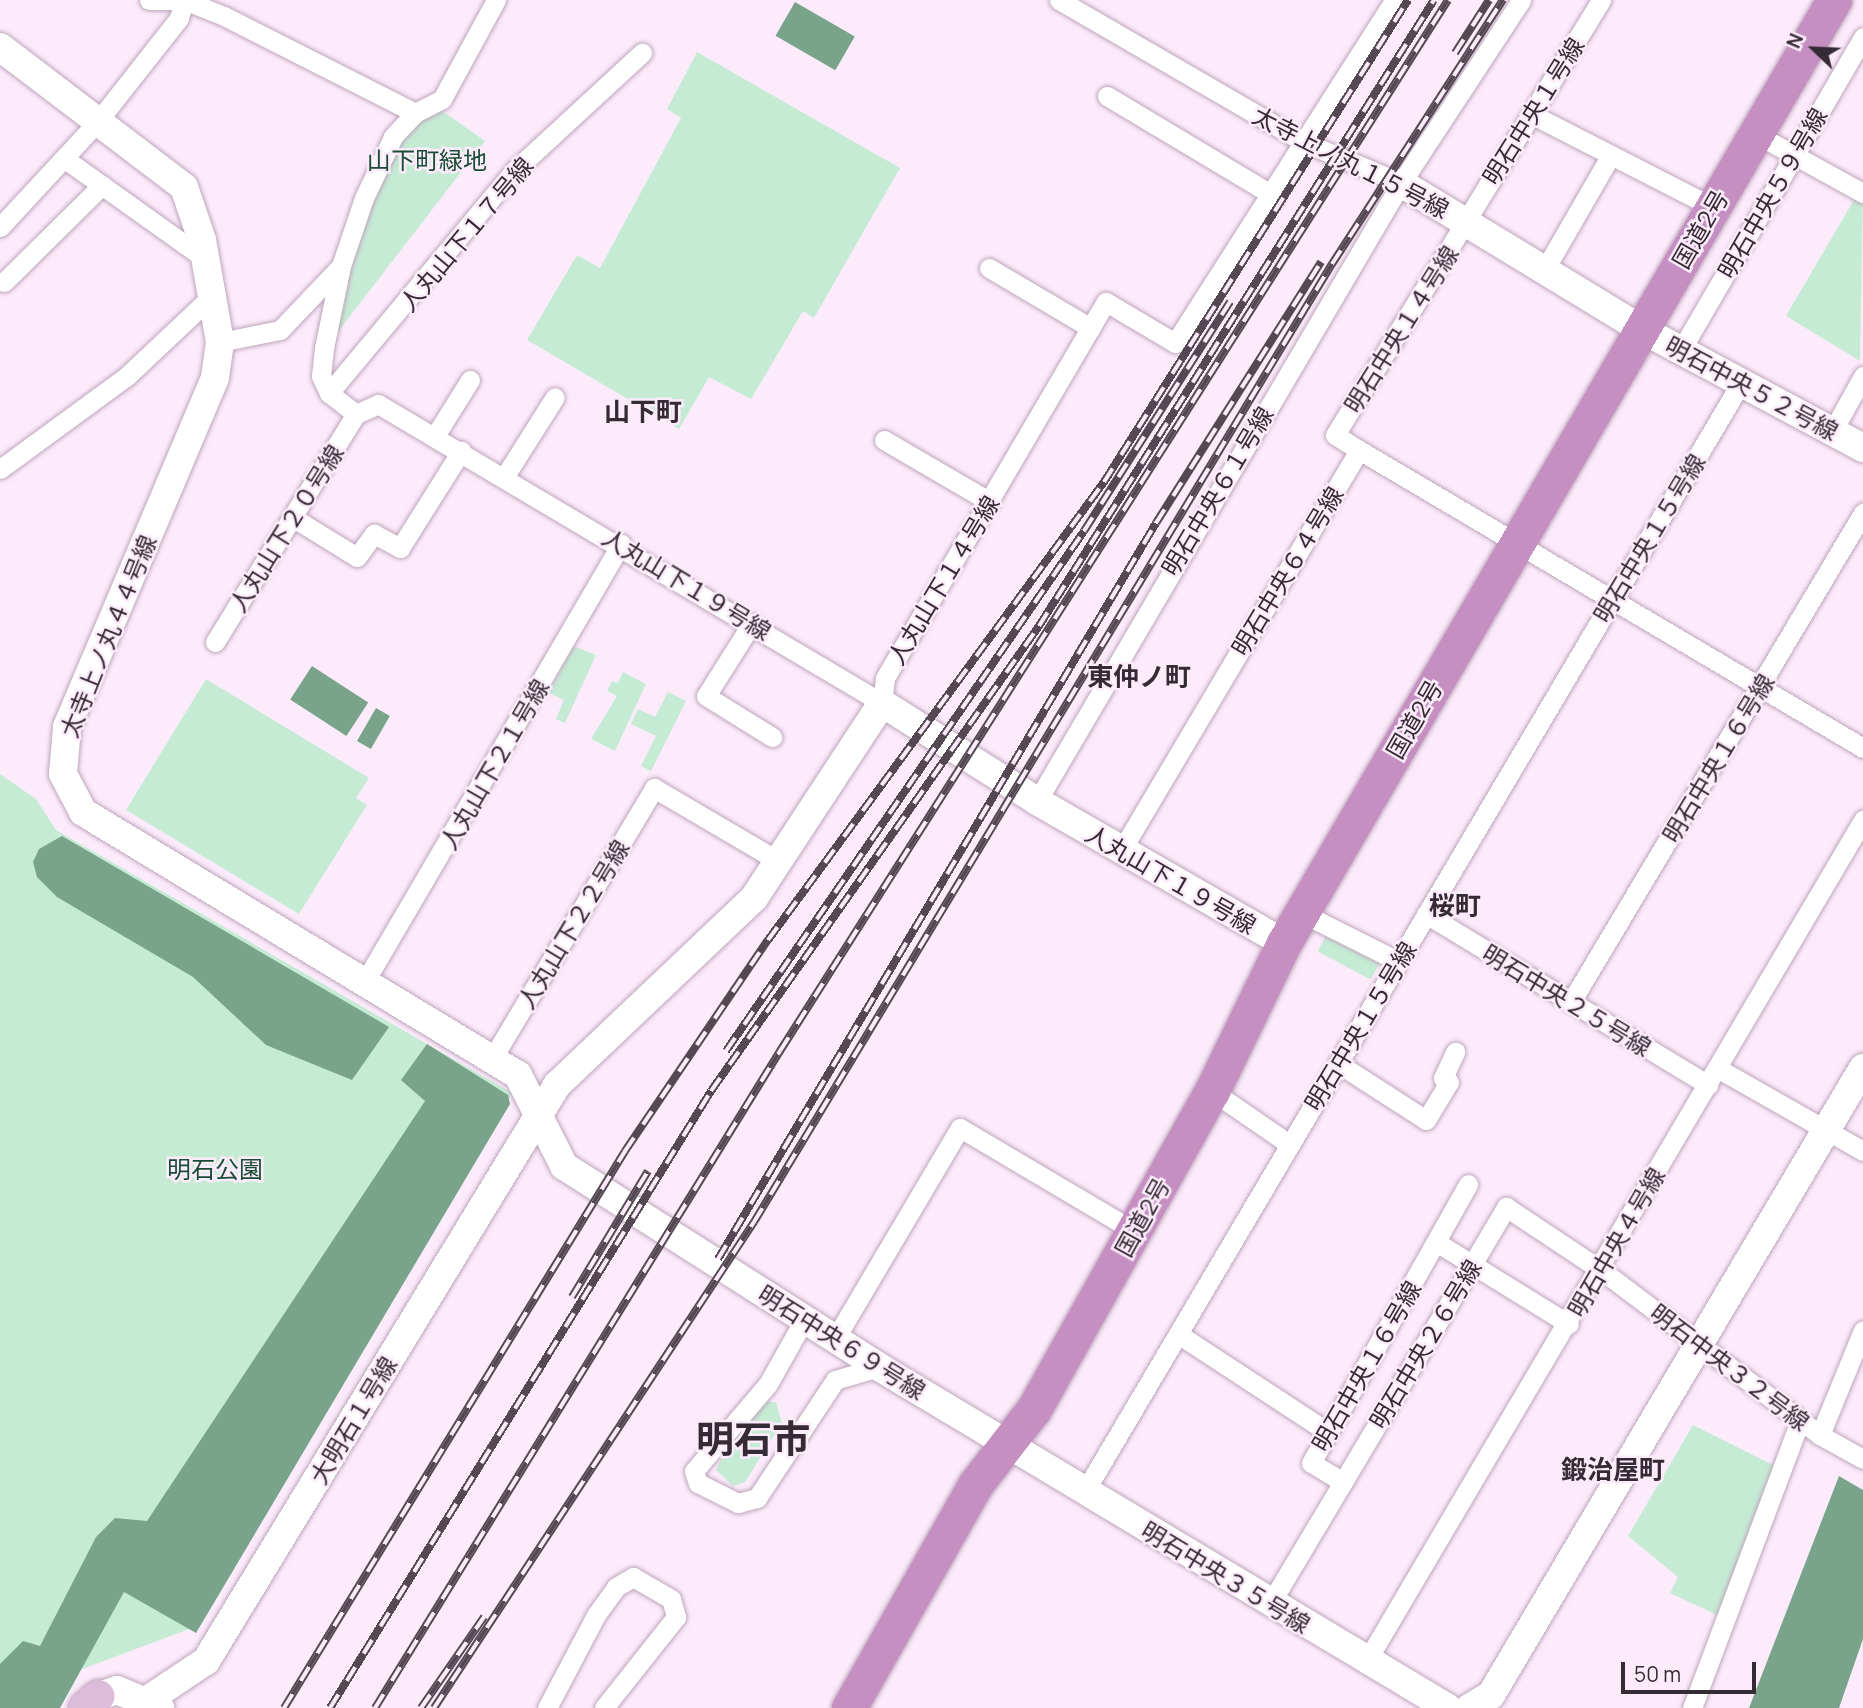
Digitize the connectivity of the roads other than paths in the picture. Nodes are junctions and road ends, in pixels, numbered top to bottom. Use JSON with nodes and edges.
{"nodes":[{"id":1,"x":149,"y":0,"type":"edge"},
{"id":2,"x":184,"y":0,"type":"edge"},
{"id":3,"x":496,"y":0,"type":"edge"},
{"id":4,"x":1059,"y":0,"type":"edge"},
{"id":5,"x":1521,"y":0,"type":"edge"},
{"id":6,"x":1601,"y":0,"type":"edge"},
{"id":7,"x":1834,"y":0,"type":"edge"},
{"id":8,"x":1389,"y":2,"type":"edge"},
{"id":9,"x":1863,"y":37,"type":"edge"},
{"id":10,"x":0,"y":47,"type":"edge"},
{"id":11,"x":642,"y":53,"type":"dead end"},
{"id":12,"x":1107,"y":96,"type":"dead end"},
{"id":13,"x":415,"y":113,"type":"junction"},
{"id":14,"x":1531,"y":114,"type":"junction"},
{"id":15,"x":98,"y":121,"type":"junction"},
{"id":16,"x":1756,"y":134,"type":"junction"},
{"id":17,"x":1306,"y":143,"type":"junction"},
{"id":18,"x":1794,"y":155,"type":"junction"},
{"id":19,"x":1609,"y":158,"type":"junction"},
{"id":20,"x":65,"y":159,"type":"junction"},
{"id":21,"x":1401,"y":183,"type":"junction"},
{"id":22,"x":102,"y":185,"type":"junction"},
{"id":23,"x":1863,"y":193,"type":"edge"},
{"id":24,"x":1274,"y":196,"type":"junction"},
{"id":25,"x":1713,"y":207,"type":"junction"},
{"id":26,"x":1467,"y":223,"type":"junction"},
{"id":27,"x":0,"y":227,"type":"edge"},
{"id":28,"x":205,"y":259,"type":"junction"},
{"id":29,"x":341,"y":266,"type":"junction"},
{"id":30,"x":989,"y":268,"type":"dead end"},
{"id":31,"x":1545,"y":269,"type":"junction"},
{"id":32,"x":4,"y":282,"type":"dead end"},
{"id":33,"x":212,"y":296,"type":"junction"},
{"id":34,"x":1091,"y":328,"type":"junction"},
{"id":35,"x":1641,"y":329,"type":"junction"},
{"id":36,"x":220,"y":342,"type":"junction"},
{"id":37,"x":1681,"y":350,"type":"junction"},
{"id":38,"x":1863,"y":376,"type":"edge"},
{"id":39,"x":470,"y":380,"type":"dead end"},
{"id":40,"x":1742,"y":381,"type":"junction"},
{"id":41,"x":329,"y":393,"type":"junction"},
{"id":42,"x":555,"y":397,"type":"dead end"},
{"id":43,"x":356,"y":414,"type":"junction"},
{"id":44,"x":1833,"y":430,"type":"junction"},
{"id":45,"x":435,"y":436,"type":"junction"},
{"id":46,"x":884,"y":440,"type":"dead end"},
{"id":47,"x":1863,"y":448,"type":"edge"},
{"id":48,"x":1359,"y":450,"type":"junction"},
{"id":49,"x":461,"y":451,"type":"junction"},
{"id":50,"x":0,"y":469,"type":"edge"},
{"id":51,"x":505,"y":476,"type":"junction"},
{"id":52,"x":990,"y":502,"type":"junction"},
{"id":53,"x":1863,"y":513,"type":"edge"},
{"id":54,"x":292,"y":517,"type":"junction"},
{"id":55,"x":621,"y":544,"type":"junction"},
{"id":56,"x":1517,"y":544,"type":"junction"},
{"id":57,"x":1613,"y":599,"type":"junction"},
{"id":58,"x":752,"y":622,"type":"junction"},
{"id":59,"x":215,"y":642,"type":"dead end"},
{"id":60,"x":1760,"y":689,"type":"junction"},
{"id":61,"x":882,"y":703,"type":"junction"},
{"id":62,"x":772,"y":737,"type":"dead end"},
{"id":63,"x":1863,"y":748,"type":"edge"},
{"id":64,"x":1037,"y":802,"type":"junction"},
{"id":65,"x":1863,"y":820,"type":"edge"},
{"id":66,"x":1122,"y":851,"type":"junction"},
{"id":67,"x":780,"y":862,"type":"junction"},
{"id":68,"x":1302,"y":913,"type":"junction"},
{"id":69,"x":1426,"y":914,"type":"junction"},
{"id":70,"x":1284,"y":943,"type":"junction"},
{"id":71,"x":1398,"y":961,"type":"junction"},
{"id":72,"x":364,"y":984,"type":"junction"},
{"id":73,"x":1571,"y":1002,"type":"junction"},
{"id":74,"x":1455,"y":1052,"type":"dead end"},
{"id":75,"x":492,"y":1059,"type":"junction"},
{"id":76,"x":1339,"y":1064,"type":"junction"},
{"id":77,"x":1863,"y":1068,"type":"edge"},
{"id":78,"x":1712,"y":1077,"type":"junction"},
{"id":79,"x":1212,"y":1091,"type":"junction"},
{"id":80,"x":537,"y":1121,"type":"junction"},
{"id":81,"x":1828,"y":1128,"type":"junction"},
{"id":82,"x":1290,"y":1144,"type":"junction"},
{"id":83,"x":1863,"y":1151,"type":"edge"},
{"id":84,"x":1468,"y":1184,"type":"dead end"},
{"id":85,"x":1506,"y":1207,"type":"joint"},
{"id":86,"x":1134,"y":1231,"type":"junction"},
{"id":87,"x":1436,"y":1242,"type":"junction"},
{"id":88,"x":1472,"y":1264,"type":"junction"},
{"id":89,"x":1601,"y":1270,"type":"junction"},
{"id":90,"x":804,"y":1320,"type":"junction"},
{"id":91,"x":1569,"y":1324,"type":"junction"},
{"id":92,"x":1863,"y":1330,"type":"edge"},
{"id":93,"x":1178,"y":1334,"type":"junction"},
{"id":94,"x":835,"y":1339,"type":"junction"},
{"id":95,"x":1702,"y":1345,"type":"junction"},
{"id":96,"x":879,"y":1367,"type":"junction"},
{"id":97,"x":1800,"y":1421,"type":"junction"},
{"id":98,"x":1328,"y":1432,"type":"junction"},
{"id":99,"x":1820,"y":1435,"type":"junction"},
{"id":100,"x":1007,"y":1444,"type":"junction"},
{"id":101,"x":1863,"y":1459,"type":"edge"},
{"id":102,"x":1343,"y":1482,"type":"junction"},
{"id":103,"x":1085,"y":1491,"type":"junction"},
{"id":104,"x":1270,"y":1604,"type":"junction"},
{"id":105,"x":1366,"y":1662,"type":"junction"},
{"id":106,"x":92,"y":1702,"type":"edge"},
{"id":107,"x":155,"y":1703,"type":"edge"},
{"id":108,"x":547,"y":1708,"type":"edge"},
{"id":109,"x":604,"y":1708,"type":"edge"},
{"id":110,"x":849,"y":1708,"type":"edge"},
{"id":111,"x":875,"y":1708,"type":"edge"},
{"id":112,"x":1448,"y":1708,"type":"edge"},
{"id":113,"x":1469,"y":1708,"type":"edge"},
{"id":114,"x":1692,"y":1708,"type":"edge"}],
"edges":[{"from":1,"to":2,"type":"street"},
{"from":2,"to":13,"type":"street"},
{"from":2,"to":15,"type":"street"},
{"from":3,"to":13,"type":"street"},
{"from":4,"to":17,"type":"street","name":"太寺上ノ丸１５号線"},
{"from":5,"to":21,"type":"street","name":"明石中央６１号線"},
{"from":6,"to":14,"type":"street","name":"明石中央１号線"},
{"from":7,"to":16,"type":"highway","name":"国道2号"},
{"from":8,"to":17,"type":"street","name":"人丸山下１４号線"},
{"from":9,"to":18,"type":"street","name":"明石中央５９号線"},
{"from":10,"to":15,"type":"street","name":"太寺上ノ丸４４号線"},
{"from":11,"to":41,"type":"street","name":"人丸山下１７号線"},
{"from":12,"to":24,"type":"street"},
{"from":13,"to":29,"type":"street"},
{"from":14,"to":19,"type":"street"},
{"from":14,"to":26,"type":"street","name":"明石中央１号線"},
{"from":15,"to":20,"type":"street"},
{"from":15,"to":28,"type":"street","name":"太寺上ノ丸４４号線"},
{"from":16,"to":18,"type":"street"},
{"from":16,"to":25,"type":"highway","name":"国道2号"},
{"from":17,"to":21,"type":"street","name":"太寺上ノ丸１５号線"},
{"from":17,"to":24,"type":"street","name":"人丸山下１４号線"},
{"from":18,"to":23,"type":"street"},
{"from":18,"to":37,"type":"street","name":"明石中央５９号線"},
{"from":19,"to":25,"type":"street"},
{"from":19,"to":31,"type":"street"},
{"from":20,"to":22,"type":"street"},
{"from":20,"to":27,"type":"street"},
{"from":21,"to":26,"type":"street","name":"太寺上ノ丸１５号線"},
{"from":21,"to":64,"type":"street","name":"明石中央６１号線"},
{"from":22,"to":28,"type":"street"},
{"from":22,"to":32,"type":"street"},
{"from":24,"to":34,"type":"street","name":"人丸山下１４号線"},
{"from":25,"to":35,"type":"highway","name":"国道2号"},
{"from":26,"to":31,"type":"street","name":"太寺上ノ丸１５号線"},
{"from":26,"to":48,"type":"street","name":"明石中央１４号線"},
{"from":28,"to":33,"type":"street","name":"太寺上ノ丸４４号線"},
{"from":29,"to":36,"type":"street"},
{"from":29,"to":41,"type":"street"},
{"from":30,"to":34,"type":"street"},
{"from":31,"to":35,"type":"street","name":"太寺上ノ丸１５号線"},
{"from":33,"to":36,"type":"street","name":"太寺上ノ丸４４号線"},
{"from":33,"to":50,"type":"street"},
{"from":34,"to":52,"type":"street","name":"人丸山下１４号線"},
{"from":35,"to":37,"type":"street","name":"明石中央５２号線"},
{"from":35,"to":56,"type":"highway","name":"国道2号"},
{"from":36,"to":72,"type":"street","name":"太寺上ノ丸４４号線"},
{"from":37,"to":40,"type":"street","name":"明石中央５２号線"},
{"from":38,"to":44,"type":"street"},
{"from":39,"to":45,"type":"street"},
{"from":40,"to":44,"type":"street","name":"明石中央５２号線"},
{"from":40,"to":57,"type":"street","name":"明石中央１５号線"},
{"from":41,"to":43,"type":"street"},
{"from":42,"to":51,"type":"street"},
{"from":43,"to":45,"type":"street","name":"人丸山下１９号線"},
{"from":43,"to":54,"type":"street","name":"人丸山下２０号線"},
{"from":44,"to":47,"type":"street","name":"明石中央５２号線"},
{"from":45,"to":49,"type":"street","name":"人丸山下１９号線"},
{"from":46,"to":52,"type":"street"},
{"from":48,"to":56,"type":"street"},
{"from":48,"to":66,"type":"street","name":"明石中央６４号線"},
{"from":49,"to":51,"type":"street","name":"人丸山下１９号線"},
{"from":49,"to":54,"type":"street"},
{"from":51,"to":55,"type":"street","name":"人丸山下１９号線"},
{"from":52,"to":61,"type":"street","name":"人丸山下１４号線"},
{"from":53,"to":60,"type":"street","name":"明石中央１６号線"},
{"from":54,"to":59,"type":"street","name":"人丸山下２０号線"},
{"from":55,"to":58,"type":"street","name":"人丸山下１９号線"},
{"from":55,"to":72,"type":"street","name":"人丸山下２１号線"},
{"from":56,"to":57,"type":"street"},
{"from":56,"to":68,"type":"highway","name":"国道2号"},
{"from":57,"to":60,"type":"street"},
{"from":57,"to":69,"type":"street","name":"明石中央１５号線"},
{"from":58,"to":61,"type":"street","name":"人丸山下１９号線"},
{"from":58,"to":62,"type":"street"},
{"from":60,"to":63,"type":"street"},
{"from":60,"to":73,"type":"street","name":"明石中央１６号線"},
{"from":61,"to":64,"type":"street","name":"人丸山下１９号線"},
{"from":61,"to":67,"type":"street","name":"人丸山下１４号線"},
{"from":64,"to":66,"type":"street","name":"人丸山下１９号線"},
{"from":65,"to":78,"type":"street","name":"明石中央４号線"},
{"from":66,"to":70,"type":"street","name":"人丸山下１９号線"},
{"from":67,"to":75,"type":"street","name":"人丸山下２２号線"},
{"from":67,"to":80,"type":"street","name":"人丸山下１４号線"},
{"from":68,"to":70,"type":"highway","name":"国道2号"},
{"from":68,"to":71,"type":"street"},
{"from":69,"to":71,"type":"street","name":"明石中央１５号線"},
{"from":69,"to":73,"type":"street","name":"明石中央２５号線"},
{"from":70,"to":79,"type":"highway","name":"国道2号"},
{"from":71,"to":76,"type":"street","name":"明石中央１５号線"},
{"from":72,"to":75,"type":"street","name":"太寺上ノ丸４４号線"},
{"from":73,"to":78,"type":"street","name":"明石中央２５号線"},
{"from":74,"to":76,"type":"street"},
{"from":75,"to":80,"type":"street","name":"太寺上ノ丸４４号線"},
{"from":76,"to":82,"type":"street","name":"明石中央１５号線"},
{"from":77,"to":81,"type":"street"},
{"from":78,"to":81,"type":"street","name":"明石中央２５号線"},
{"from":78,"to":89,"type":"street","name":"明石中央４号線"},
{"from":79,"to":82,"type":"street"},
{"from":79,"to":86,"type":"highway","name":"国道2号"},
{"from":80,"to":90,"type":"street","name":"明石中央６９号線"},
{"from":80,"to":107,"type":"street","name":"大明石１号線"},
{"from":81,"to":83,"type":"street","name":"明石中央２５号線"},
{"from":81,"to":95,"type":"street"},
{"from":82,"to":93,"type":"street","name":"明石中央１５号線"},
{"from":84,"to":87,"type":"street","name":"明石中央１６号線"},
{"from":85,"to":88,"type":"street","name":"明石中央２６号線"},
{"from":85,"to":89,"type":"street","name":"明石中央３２号線"},
{"from":86,"to":94,"type":"street"},
{"from":86,"to":100,"type":"highway","name":"国道2号"},
{"from":87,"to":88,"type":"street"},
{"from":87,"to":98,"type":"street","name":"明石中央１６号線"},
{"from":88,"to":91,"type":"street"},
{"from":88,"to":102,"type":"street","name":"明石中央２６号線"},
{"from":89,"to":91,"type":"street","name":"明石中央４号線"},
{"from":89,"to":95,"type":"street","name":"明石中央３２号線"},
{"from":90,"to":94,"type":"street","name":"明石中央６９号線"},
{"from":90,"to":96,"type":"street"},
{"from":91,"to":105,"type":"street","name":"明石中央４号線"},
{"from":92,"to":99,"type":"street"},
{"from":93,"to":98,"type":"street"},
{"from":93,"to":103,"type":"street","name":"明石中央１５号線"},
{"from":94,"to":96,"type":"street","name":"明石中央６９号線"},
{"from":95,"to":97,"type":"street","name":"明石中央３２号線"},
{"from":95,"to":113,"type":"street"},
{"from":96,"to":100,"type":"street","name":"明石中央６９号線"},
{"from":97,"to":99,"type":"street","name":"明石中央３２号線"},
{"from":97,"to":114,"type":"street"},
{"from":98,"to":102,"type":"street","name":"明石中央１６号線"},
{"from":99,"to":101,"type":"street","name":"明石中央３２号線"},
{"from":100,"to":103,"type":"street","name":"明石中央３５号線"},
{"from":100,"to":110,"type":"highway","name":"国道2号"},
{"from":100,"to":111,"type":"highway","name":"国道2号"},
{"from":102,"to":104,"type":"street","name":"明石中央１６号線"},
{"from":103,"to":104,"type":"street","name":"明石中央３５号線"},
{"from":104,"to":105,"type":"street","name":"明石中央３５号線"},
{"from":105,"to":112,"type":"street","name":"明石中央３５号線"},
{"from":106,"to":107,"type":"street"},
{"from":108,"to":109,"type":"street"}]}
